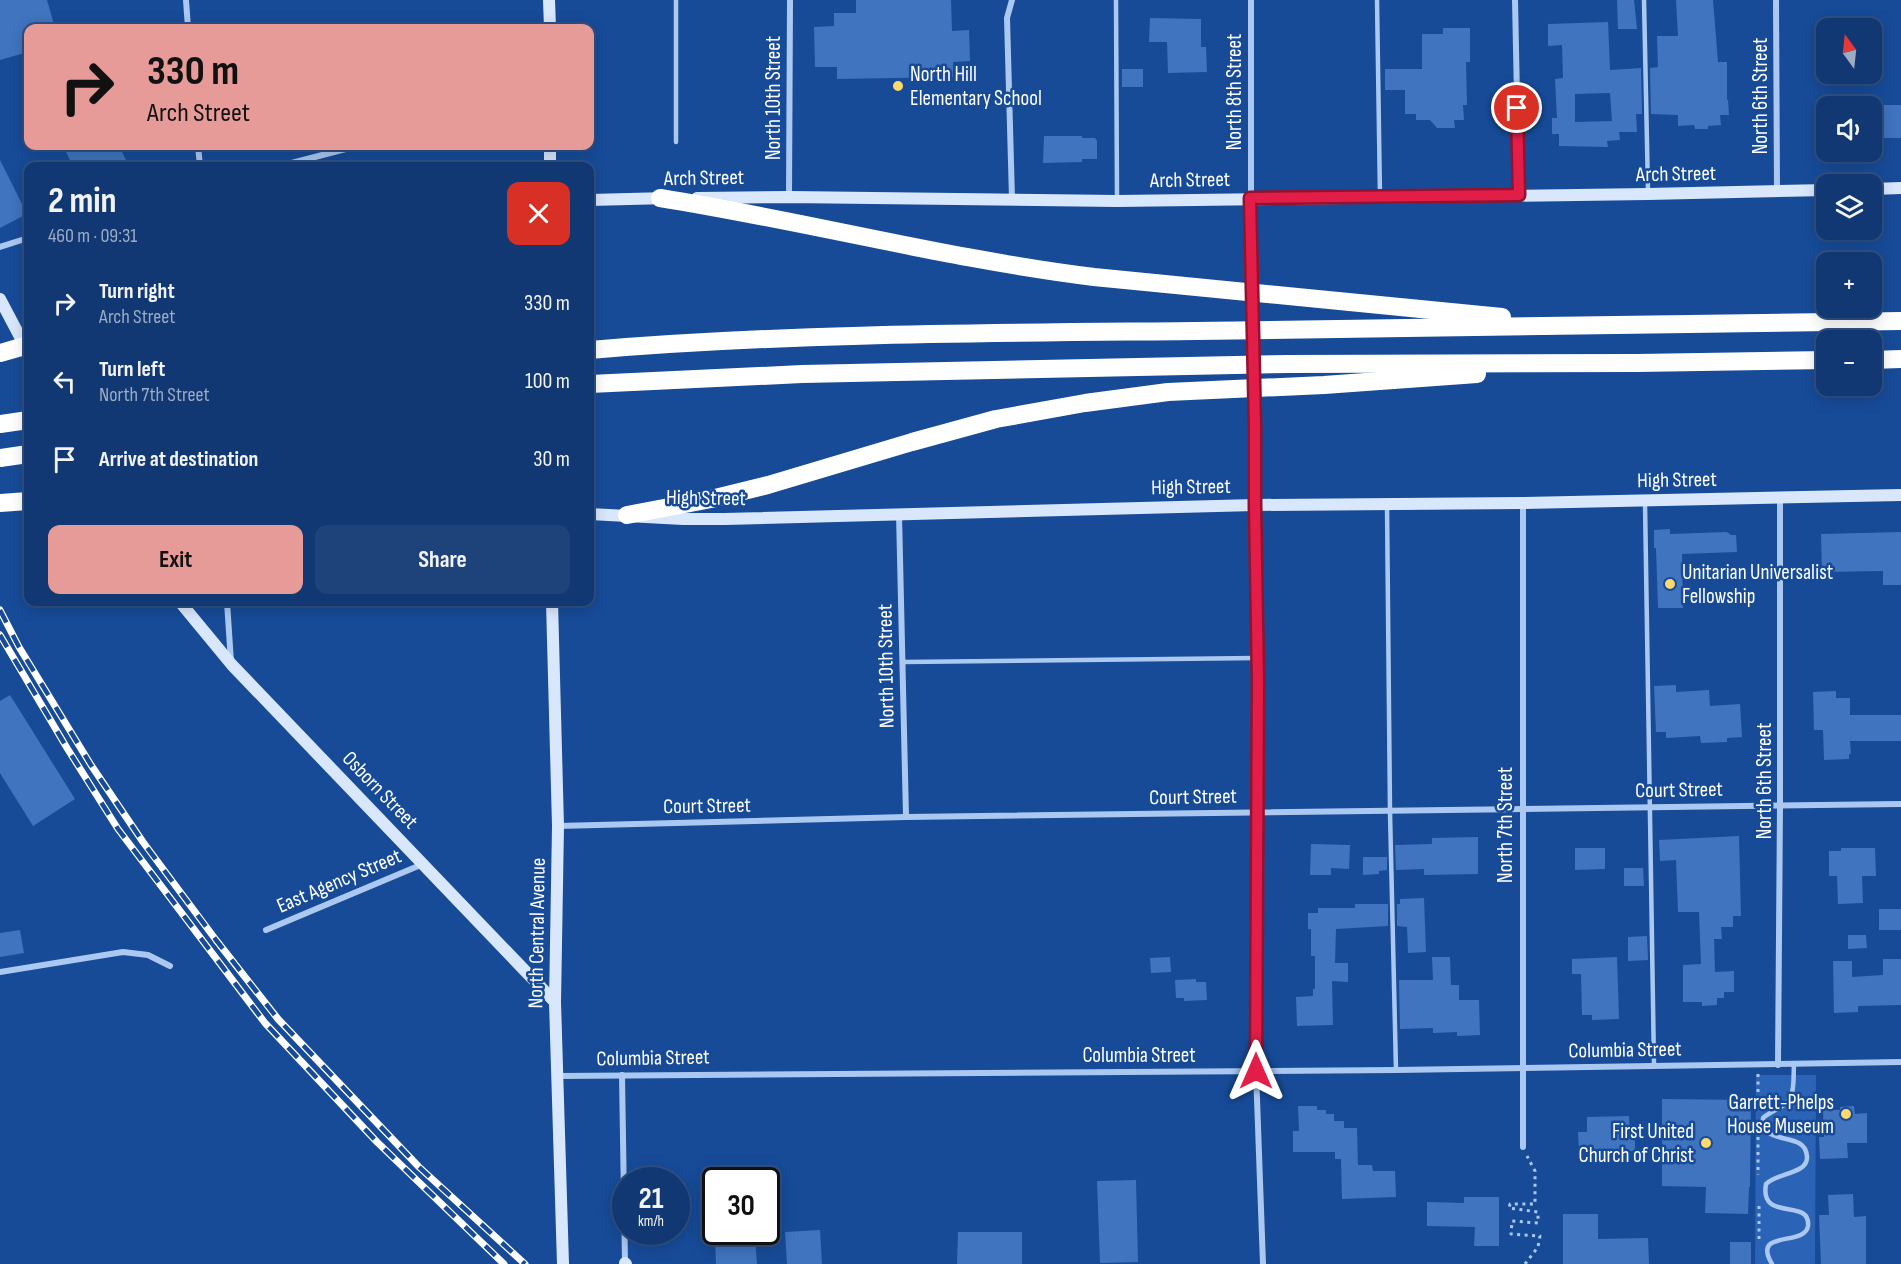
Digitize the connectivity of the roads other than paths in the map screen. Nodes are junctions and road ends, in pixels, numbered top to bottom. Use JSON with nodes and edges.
{"nodes":[{"id":1,"x":186,"y":0,"type":"edge"},
{"id":2,"x":549,"y":0,"type":"edge"},
{"id":3,"x":676,"y":0,"type":"edge"},
{"id":4,"x":790,"y":0,"type":"edge"},
{"id":5,"x":1012,"y":0,"type":"edge"},
{"id":6,"x":1116,"y":0,"type":"edge"},
{"id":7,"x":1251,"y":0,"type":"edge"},
{"id":8,"x":1377,"y":0,"type":"edge"},
{"id":9,"x":1515,"y":0,"type":"edge"},
{"id":10,"x":1644,"y":0,"type":"edge"},
{"id":11,"x":1776,"y":0,"type":"edge"},
{"id":12,"x":188,"y":24,"type":"edge"},
{"id":13,"x":550,"y":24,"type":"edge"},
{"id":14,"x":676,"y":142,"type":"dead end"},
{"id":15,"x":342,"y":150,"type":"edge"},
{"id":16,"x":296,"y":162,"type":"edge"},
{"id":17,"x":1901,"y":188,"type":"edge"},
{"id":18,"x":1882,"y":189,"type":"edge"},
{"id":19,"x":1816,"y":190,"type":"edge"},
{"id":20,"x":1777,"y":191,"type":"junction"},
{"id":21,"x":1648,"y":194,"type":"junction"},
{"id":22,"x":1519,"y":195,"type":"junction"},
{"id":23,"x":789,"y":197,"type":"junction"},
{"id":24,"x":1380,"y":197,"type":"junction"},
{"id":25,"x":660,"y":198,"type":"junction"},
{"id":26,"x":1250,"y":198,"type":"junction"},
{"id":27,"x":1012,"y":199,"type":"junction"},
{"id":28,"x":594,"y":200,"type":"edge"},
{"id":29,"x":1117,"y":201,"type":"junction"},
{"id":30,"x":24,"y":239,"type":"edge"},
{"id":31,"x":0,"y":246,"type":"edge"},
{"id":32,"x":0,"y":299,"type":"edge"},
{"id":33,"x":1901,"y":321,"type":"edge"},
{"id":34,"x":1591,"y":326,"type":"junction"},
{"id":35,"x":24,"y":345,"type":"edge"},
{"id":36,"x":24,"y":346,"type":"edge"},
{"id":37,"x":594,"y":350,"type":"edge"},
{"id":38,"x":0,"y":353,"type":"edge"},
{"id":39,"x":1901,"y":359,"type":"edge"},
{"id":40,"x":1816,"y":360,"type":"edge"},
{"id":41,"x":1882,"y":360,"type":"edge"},
{"id":42,"x":1637,"y":363,"type":"junction"},
{"id":43,"x":594,"y":384,"type":"edge"},
{"id":44,"x":24,"y":421,"type":"edge"},
{"id":45,"x":0,"y":424,"type":"edge"},
{"id":46,"x":24,"y":455,"type":"edge"},
{"id":47,"x":0,"y":458,"type":"edge"},
{"id":48,"x":1901,"y":495,"type":"edge"},
{"id":49,"x":1780,"y":498,"type":"junction"},
{"id":50,"x":1645,"y":500,"type":"junction"},
{"id":51,"x":24,"y":501,"type":"edge"},
{"id":52,"x":0,"y":503,"type":"edge"},
{"id":53,"x":1523,"y":503,"type":"junction"},
{"id":54,"x":1387,"y":504,"type":"junction"},
{"id":55,"x":1255,"y":505,"type":"junction"},
{"id":56,"x":594,"y":514,"type":"edge"},
{"id":57,"x":899,"y":514,"type":"junction"},
{"id":58,"x":627,"y":516,"type":"junction"},
{"id":59,"x":183,"y":606,"type":"edge"},
{"id":60,"x":227,"y":606,"type":"edge"},
{"id":61,"x":552,"y":606,"type":"edge"},
{"id":62,"x":1257,"y":658,"type":"junction"},
{"id":63,"x":903,"y":662,"type":"junction"},
{"id":64,"x":232,"y":665,"type":"junction"},
{"id":65,"x":1901,"y":804,"type":"edge"},
{"id":66,"x":1780,"y":805,"type":"junction"},
{"id":67,"x":1650,"y":807,"type":"junction"},
{"id":68,"x":1522,"y":808,"type":"junction"},
{"id":69,"x":1258,"y":812,"type":"junction"},
{"id":70,"x":1390,"y":812,"type":"junction"},
{"id":71,"x":906,"y":817,"type":"junction"},
{"id":72,"x":558,"y":826,"type":"junction"},
{"id":73,"x":424,"y":864,"type":"junction"},
{"id":74,"x":266,"y":930,"type":"dead end"},
{"id":75,"x":170,"y":966,"type":"dead end"},
{"id":76,"x":0,"y":972,"type":"edge"},
{"id":77,"x":555,"y":1002,"type":"junction"},
{"id":78,"x":1901,"y":1062,"type":"edge"},
{"id":79,"x":1794,"y":1064,"type":"junction"},
{"id":80,"x":1778,"y":1065,"type":"junction"},
{"id":81,"x":1654,"y":1066,"type":"junction"},
{"id":82,"x":1521,"y":1068,"type":"junction"},
{"id":83,"x":1396,"y":1070,"type":"junction"},
{"id":84,"x":1256,"y":1071,"type":"junction"},
{"id":85,"x":622,"y":1075,"type":"junction"},
{"id":86,"x":557,"y":1076,"type":"junction"},
{"id":87,"x":1523,"y":1148,"type":"road end"},
{"id":88,"x":563,"y":1264,"type":"edge"},
{"id":89,"x":625,"y":1264,"type":"edge"},
{"id":90,"x":1263,"y":1264,"type":"edge"},
{"id":91,"x":1772,"y":1264,"type":"edge"}],
"edges":[{"from":1,"to":12,"type":"street"},
{"from":2,"to":13,"type":"street"},
{"from":3,"to":14,"type":"lane"},
{"from":4,"to":23,"type":"street","name":"North 10th Street"},
{"from":5,"to":27,"type":"street"},
{"from":6,"to":29,"type":"lane"},
{"from":7,"to":26,"type":"street","name":"North 8th Street"},
{"from":8,"to":24,"type":"lane"},
{"from":9,"to":22,"type":"street"},
{"from":10,"to":21,"type":"lane"},
{"from":11,"to":20,"type":"street","name":"North 6th Street"},
{"from":15,"to":16,"type":"street"},
{"from":17,"to":18,"type":"street"},
{"from":19,"to":20,"type":"street","name":"Arch Street"},
{"from":20,"to":21,"type":"street","name":"Arch Street"},
{"from":21,"to":22,"type":"street","name":"Arch Street"},
{"from":22,"to":24,"type":"street","name":"Arch Street"},
{"from":23,"to":25,"type":"street","name":"Arch Street"},
{"from":23,"to":27,"type":"street","name":"Arch Street"},
{"from":24,"to":26,"type":"street","name":"Arch Street"},
{"from":25,"to":28,"type":"street","name":"Arch Street"},
{"from":25,"to":34,"type":"highway"},
{"from":26,"to":29,"type":"street","name":"Arch Street"},
{"from":26,"to":55,"type":"street","name":"North 8th Street","bridge":true},
{"from":27,"to":29,"type":"street","name":"Arch Street"},
{"from":30,"to":31,"type":"street"},
{"from":32,"to":35,"type":"street"},
{"from":33,"to":34,"type":"highway"},
{"from":34,"to":37,"type":"highway"},
{"from":36,"to":38,"type":"highway","bridge":true},
{"from":39,"to":41,"type":"highway"},
{"from":40,"to":42,"type":"highway"},
{"from":42,"to":43,"type":"highway"},
{"from":42,"to":58,"type":"highway"},
{"from":44,"to":45,"type":"highway"},
{"from":46,"to":47,"type":"highway"},
{"from":48,"to":49,"type":"street","name":"High Street"},
{"from":49,"to":50,"type":"street","name":"High Street"},
{"from":49,"to":66,"type":"street","name":"North 6th Street"},
{"from":50,"to":53,"type":"street","name":"High Street"},
{"from":50,"to":67,"type":"lane"},
{"from":51,"to":52,"type":"highway"},
{"from":53,"to":54,"type":"street","name":"High Street"},
{"from":53,"to":68,"type":"street","name":"North 7th Street"},
{"from":54,"to":55,"type":"street","name":"High Street"},
{"from":54,"to":70,"type":"lane"},
{"from":55,"to":57,"type":"street","name":"High Street"},
{"from":55,"to":62,"type":"street","name":"North 8th Street"},
{"from":56,"to":58,"type":"street","name":"High Street"},
{"from":57,"to":58,"type":"street","name":"High Street"},
{"from":57,"to":63,"type":"street","name":"North 10th Street"},
{"from":59,"to":64,"type":"street","name":"Osborn Street"},
{"from":60,"to":64,"type":"street"},
{"from":61,"to":72,"type":"street","name":"North Central Avenue"},
{"from":62,"to":63,"type":"lane"},
{"from":62,"to":69,"type":"street","name":"North 8th Street"},
{"from":63,"to":71,"type":"street","name":"North 10th Street"},
{"from":64,"to":73,"type":"street","name":"Osborn Street"},
{"from":65,"to":66,"type":"street","name":"Court Street"},
{"from":66,"to":67,"type":"street","name":"Court Street"},
{"from":66,"to":80,"type":"street","name":"North 6th Street"},
{"from":67,"to":68,"type":"street","name":"Court Street"},
{"from":67,"to":81,"type":"lane"},
{"from":68,"to":70,"type":"street","name":"Court Street"},
{"from":68,"to":82,"type":"street","name":"North 7th Street"},
{"from":69,"to":70,"type":"street","name":"Court Street"},
{"from":69,"to":71,"type":"street","name":"Court Street"},
{"from":69,"to":84,"type":"street","name":"North 8th Street"},
{"from":70,"to":83,"type":"lane"},
{"from":71,"to":72,"type":"street","name":"Court Street"},
{"from":72,"to":77,"type":"street","name":"North Central Avenue"},
{"from":73,"to":74,"type":"street","name":"East Agency Street"},
{"from":73,"to":77,"type":"street","name":"Osborn Street"},
{"from":75,"to":76,"type":"street"},
{"from":77,"to":86,"type":"street","name":"North Central Avenue"},
{"from":78,"to":79,"type":"street","name":"Columbia Street"},
{"from":79,"to":80,"type":"street","name":"Columbia Street"},
{"from":79,"to":91,"type":"lane"},
{"from":80,"to":81,"type":"street","name":"Columbia Street"},
{"from":81,"to":82,"type":"street","name":"Columbia Street"},
{"from":82,"to":83,"type":"street","name":"Columbia Street"},
{"from":82,"to":87,"type":"street","name":"North 7th Street"},
{"from":83,"to":84,"type":"street","name":"Columbia Street"},
{"from":84,"to":85,"type":"street","name":"Columbia Street"},
{"from":84,"to":90,"type":"street","name":"North 8th Street"},
{"from":85,"to":86,"type":"street","name":"Columbia Street"},
{"from":85,"to":89,"type":"street"},
{"from":86,"to":88,"type":"street","name":"North Central Avenue"}]}
